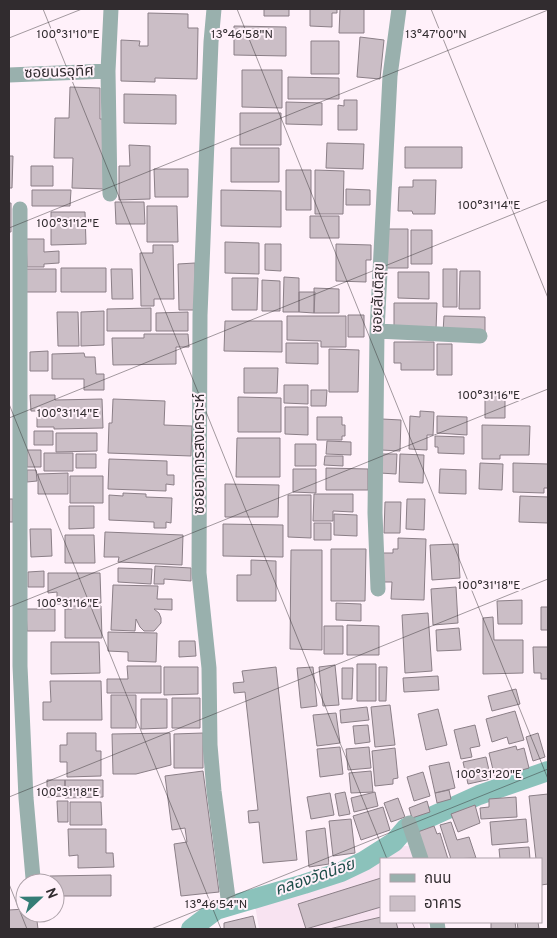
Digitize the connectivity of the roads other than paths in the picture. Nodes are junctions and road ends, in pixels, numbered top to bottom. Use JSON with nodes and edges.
{"nodes":[{"id":1,"x":111,"y":9,"type":"edge"},
{"id":2,"x":214,"y":9,"type":"edge"},
{"id":3,"x":399,"y":9,"type":"edge"},
{"id":4,"x":108,"y":71,"type":"junction"},
{"id":5,"x":9,"y":75,"type":"edge"},
{"id":6,"x":110,"y":194,"type":"dead end"},
{"id":7,"x":20,"y":209,"type":"dead end"},
{"id":8,"x":377,"y":331,"type":"junction"},
{"id":9,"x":480,"y":336,"type":"dead end"},
{"id":10,"x":378,"y":589,"type":"dead end"},
{"id":11,"x":14,"y":666,"type":"edge"},
{"id":12,"x":409,"y":823,"type":"dead end"},
{"id":13,"x":421,"y":858,"type":"edge"},
{"id":14,"x":33,"y":873,"type":"edge"},
{"id":15,"x":228,"y":898,"type":"dead end"}],
"edges":[{"from":1,"to":4,"type":"street"},
{"from":2,"to":15,"type":"street","name":"ซอยอาคารสงเคราะห์"},
{"from":3,"to":8,"type":"street","name":"ซอยสันติสุข"},
{"from":4,"to":5,"type":"street","name":"ซอยนรอุทิศ"},
{"from":4,"to":6,"type":"street"},
{"from":7,"to":11,"type":"street"},
{"from":8,"to":9,"type":"street"},
{"from":8,"to":10,"type":"street","name":"ซอยสันติสุข"},
{"from":11,"to":14,"type":"street"},
{"from":12,"to":13,"type":"street"}]}
